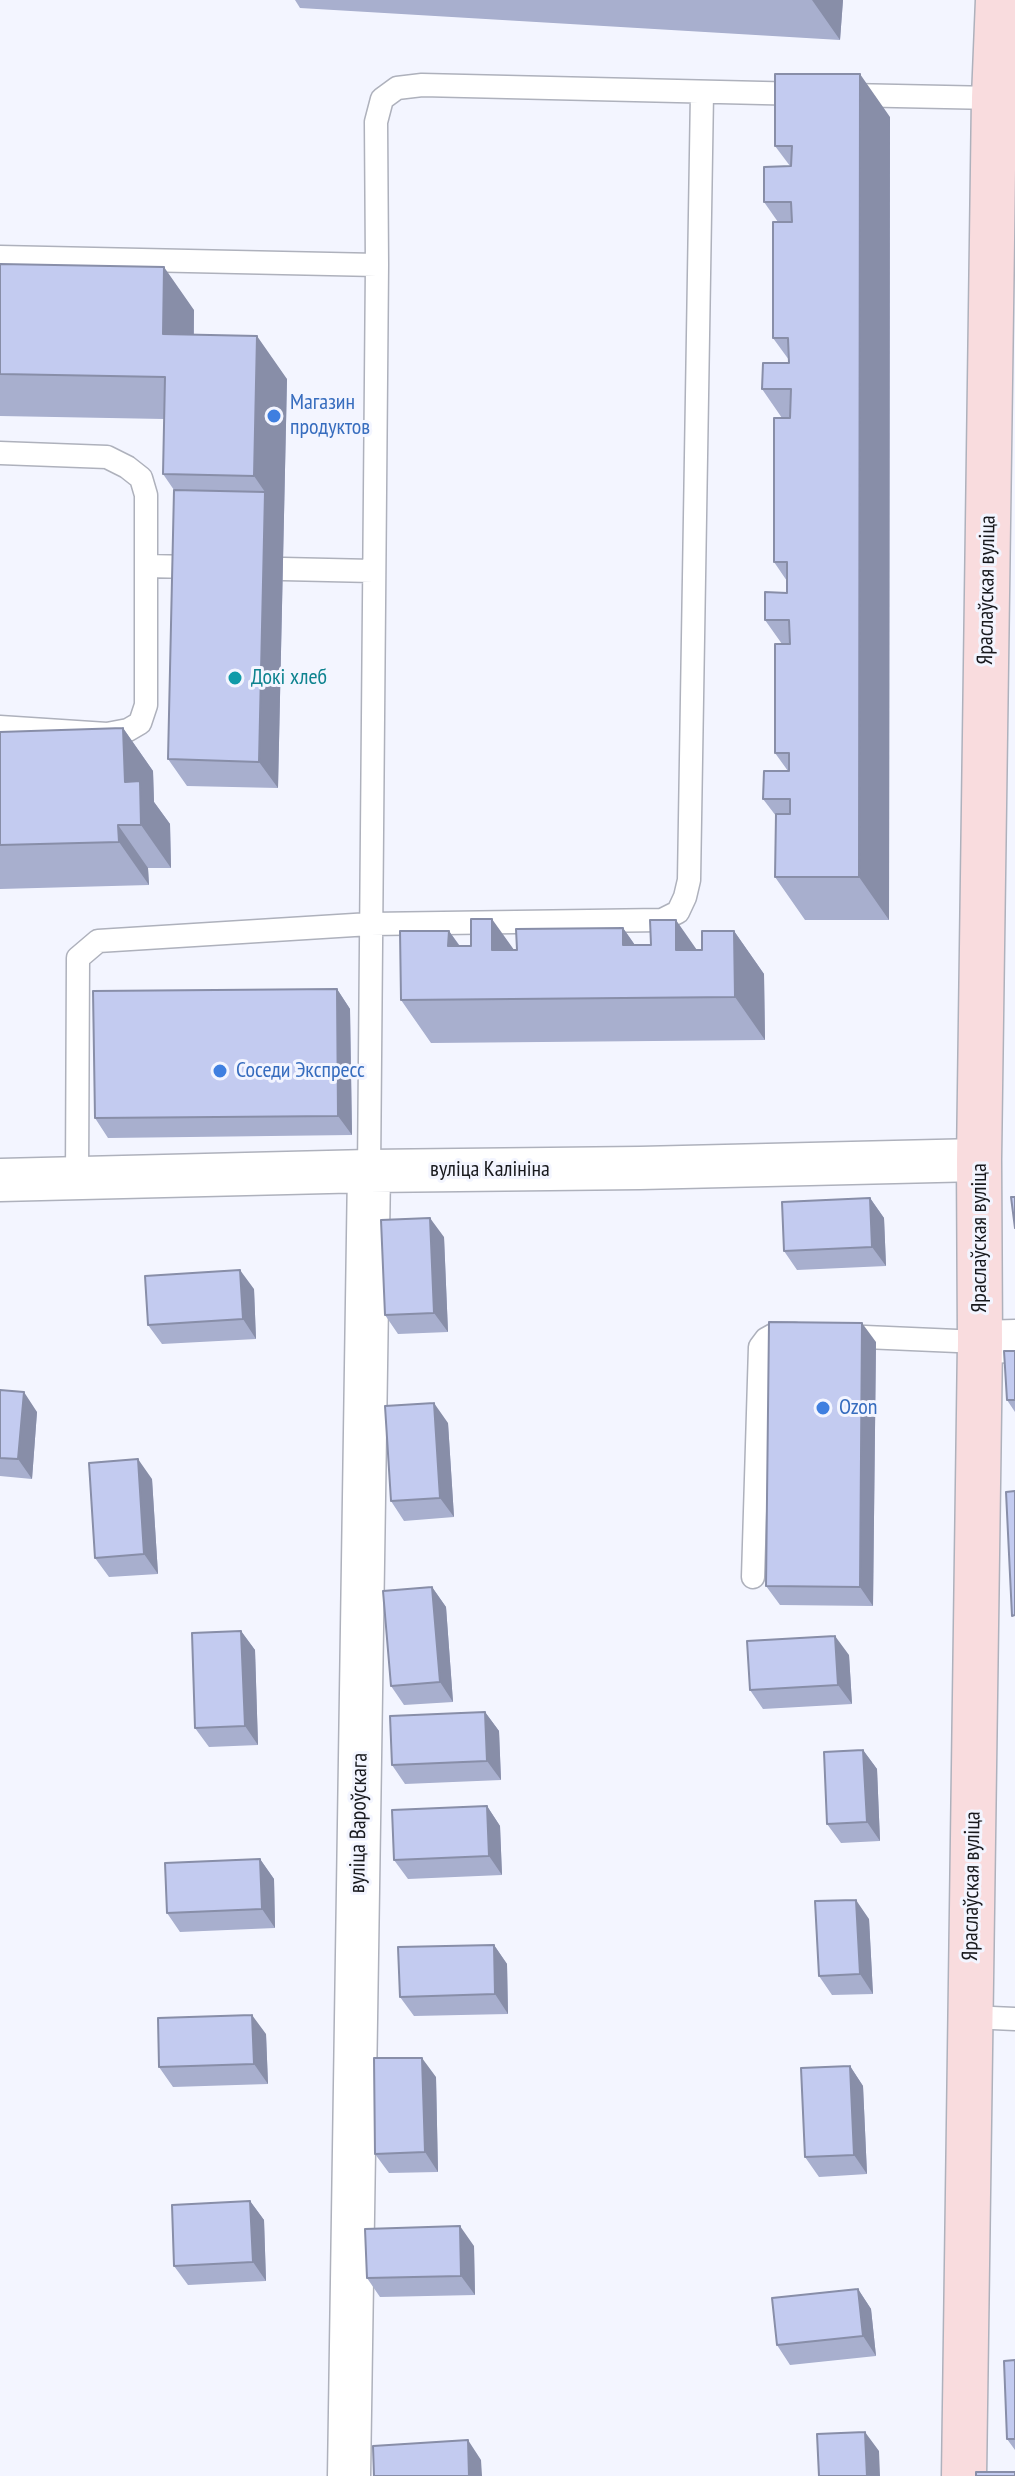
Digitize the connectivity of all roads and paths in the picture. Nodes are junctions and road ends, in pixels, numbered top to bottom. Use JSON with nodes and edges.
{"nodes":[{"id":1,"x":998,"y":0,"type":"edge"},
{"id":2,"x":702,"y":93,"type":"junction"},
{"id":3,"x":994,"y":98,"type":"junction"},
{"id":4,"x":0,"y":257,"type":"edge"},
{"id":5,"x":377,"y":265,"type":"junction"},
{"id":6,"x":0,"y":453,"type":"edge"},
{"id":7,"x":146,"y":566,"type":"junction"},
{"id":8,"x":192,"y":567,"type":"edge"},
{"id":9,"x":283,"y":569,"type":"dead end"},
{"id":10,"x":373,"y":571,"type":"junction"},
{"id":11,"x":0,"y":727,"type":"edge"},
{"id":12,"x":370,"y":924,"type":"junction"},
{"id":13,"x":979,"y":1160,"type":"junction"},
{"id":14,"x":369,"y":1171,"type":"junction"},
{"id":15,"x":77,"y":1178,"type":"junction"},
{"id":16,"x":0,"y":1180,"type":"edge"},
{"id":17,"x":998,"y":1341,"type":"edge"},
{"id":18,"x":753,"y":1577,"type":"dead end"},
{"id":19,"x":970,"y":2017,"type":"junction"},
{"id":20,"x":1015,"y":2019,"type":"edge"},
{"id":21,"x":349,"y":2476,"type":"edge"},
{"id":22,"x":964,"y":2476,"type":"edge"}],
"edges":[{"from":1,"to":3,"type":"street","name":"Яраслаўская вуліца"},
{"from":2,"to":3,"type":"lane"},
{"from":2,"to":5,"type":"lane"},
{"from":2,"to":12,"type":"lane"},
{"from":3,"to":13,"type":"street","name":"Яраслаўская вуліца"},
{"from":4,"to":5,"type":"lane"},
{"from":5,"to":10,"type":"lane"},
{"from":6,"to":7,"type":"lane"},
{"from":7,"to":8,"type":"lane"},
{"from":7,"to":11,"type":"lane"},
{"from":9,"to":10,"type":"lane"},
{"from":10,"to":12,"type":"lane"},
{"from":12,"to":14,"type":"lane"},
{"from":12,"to":15,"type":"lane"},
{"from":13,"to":14,"type":"street","name":"вуліца Калініна"},
{"from":13,"to":17,"type":"street","name":"Яраслаўская вуліца"},
{"from":14,"to":15,"type":"street","name":"вуліца Калініна"},
{"from":14,"to":21,"type":"street","name":"вуліца Вароўскага"},
{"from":15,"to":16,"type":"street","name":"вуліца Калініна"},
{"from":17,"to":18,"type":"lane"},
{"from":17,"to":19,"type":"street","name":"Яраслаўская вуліца"},
{"from":19,"to":20,"type":"lane"},
{"from":19,"to":22,"type":"street","name":"Яраслаўская вуліца"}]}
